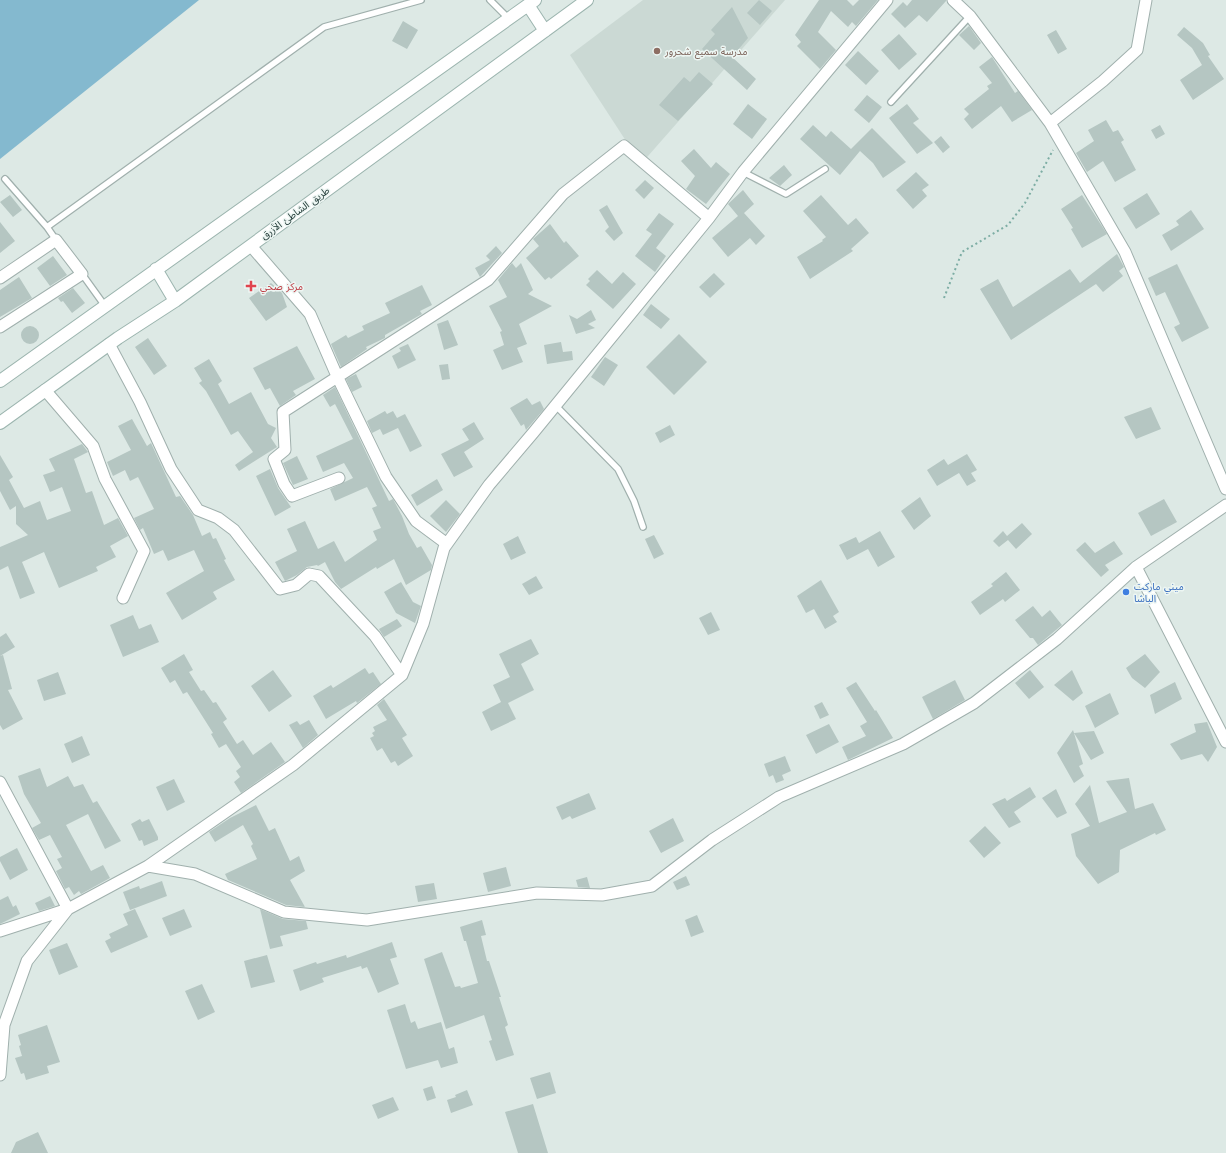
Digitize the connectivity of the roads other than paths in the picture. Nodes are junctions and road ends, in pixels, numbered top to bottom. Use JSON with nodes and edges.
{"nodes":[{"id":1,"x":421,"y":0,"type":"edge"},
{"id":2,"x":490,"y":0,"type":"edge"},
{"id":3,"x":587,"y":0,"type":"edge"},
{"id":4,"x":887,"y":0,"type":"edge"},
{"id":5,"x":953,"y":0,"type":"edge"},
{"id":6,"x":1146,"y":0,"type":"edge"},
{"id":7,"x":532,"y":3,"type":"edge"},
{"id":8,"x":970,"y":16,"type":"junction"},
{"id":9,"x":509,"y":19,"type":"junction"},
{"id":10,"x":545,"y":31,"type":"junction"},
{"id":11,"x":891,"y":102,"type":"dead end"},
{"id":12,"x":1050,"y":123,"type":"junction"},
{"id":13,"x":825,"y":169,"type":"dead end"},
{"id":14,"x":743,"y":172,"type":"junction"},
{"id":15,"x":5,"y":179,"type":"dead end"},
{"id":16,"x":709,"y":218,"type":"junction"},
{"id":17,"x":47,"y":227,"type":"junction"},
{"id":18,"x":56,"y":240,"type":"junction"},
{"id":19,"x":251,"y":246,"type":"junction"},
{"id":20,"x":156,"y":269,"type":"junction"},
{"id":21,"x":82,"y":274,"type":"junction"},
{"id":22,"x":0,"y":278,"type":"edge"},
{"id":23,"x":175,"y":300,"type":"junction"},
{"id":24,"x":105,"y":306,"type":"junction"},
{"id":25,"x":0,"y":327,"type":"edge"},
{"id":26,"x":109,"y":344,"type":"junction"},
{"id":27,"x":337,"y":376,"type":"junction"},
{"id":28,"x":0,"y":381,"type":"edge"},
{"id":29,"x":45,"y":390,"type":"junction"},
{"id":30,"x":556,"y":406,"type":"junction"},
{"id":31,"x":0,"y":423,"type":"edge"},
{"id":32,"x":339,"y":478,"type":"dead end"},
{"id":33,"x":1226,"y":489,"type":"edge"},
{"id":34,"x":1226,"y":505,"type":"edge"},
{"id":35,"x":643,"y":527,"type":"dead end"},
{"id":36,"x":447,"y":544,"type":"junction"},
{"id":37,"x":1136,"y":566,"type":"junction"},
{"id":38,"x":123,"y":598,"type":"dead end"},
{"id":39,"x":402,"y":675,"type":"junction"},
{"id":40,"x":1226,"y":742,"type":"edge"},
{"id":41,"x":0,"y":782,"type":"edge"},
{"id":42,"x":148,"y":866,"type":"junction"},
{"id":43,"x":68,"y":909,"type":"junction"},
{"id":44,"x":0,"y":931,"type":"edge"},
{"id":45,"x":0,"y":1075,"type":"edge"}],
"edges":[{"from":1,"to":17,"type":"lane"},
{"from":2,"to":9,"type":"lane"},
{"from":3,"to":10,"type":"main road","name":"طريق الشاطئ الأزرق"},
{"from":4,"to":14,"type":"street"},
{"from":5,"to":8,"type":"street"},
{"from":6,"to":12,"type":"street"},
{"from":7,"to":9,"type":"main road"},
{"from":7,"to":10,"type":"main road"},
{"from":8,"to":11,"type":"lane"},
{"from":8,"to":12,"type":"street"},
{"from":9,"to":20,"type":"main road"},
{"from":10,"to":19,"type":"main road","name":"طريق الشاطئ الأزرق"},
{"from":12,"to":33,"type":"street"},
{"from":13,"to":14,"type":"lane"},
{"from":14,"to":16,"type":"street"},
{"from":15,"to":17,"type":"lane"},
{"from":16,"to":27,"type":"street"},
{"from":16,"to":30,"type":"street"},
{"from":17,"to":18,"type":"lane"},
{"from":18,"to":21,"type":"street"},
{"from":18,"to":22,"type":"street"},
{"from":19,"to":23,"type":"main road","name":"طريق الشاطئ الأزرق"},
{"from":19,"to":27,"type":"street"},
{"from":20,"to":23,"type":"main road"},
{"from":20,"to":24,"type":"main road"},
{"from":21,"to":24,"type":"lane"},
{"from":21,"to":25,"type":"street"},
{"from":23,"to":26,"type":"main road","name":"طريق الشاطئ الأزرق"},
{"from":24,"to":28,"type":"main road"},
{"from":26,"to":29,"type":"main road","name":"طريق الشاطئ الأزرق"},
{"from":26,"to":39,"type":"street"},
{"from":27,"to":32,"type":"street"},
{"from":27,"to":36,"type":"street"},
{"from":29,"to":31,"type":"main road","name":"طريق الشاطئ الأزرق"},
{"from":29,"to":38,"type":"street"},
{"from":30,"to":35,"type":"lane"},
{"from":30,"to":36,"type":"street"},
{"from":34,"to":37,"type":"street"},
{"from":36,"to":39,"type":"street"},
{"from":37,"to":40,"type":"street"},
{"from":37,"to":42,"type":"street"},
{"from":39,"to":42,"type":"street"},
{"from":41,"to":43,"type":"street"},
{"from":42,"to":43,"type":"street"},
{"from":43,"to":44,"type":"street"},
{"from":43,"to":45,"type":"street"}]}
